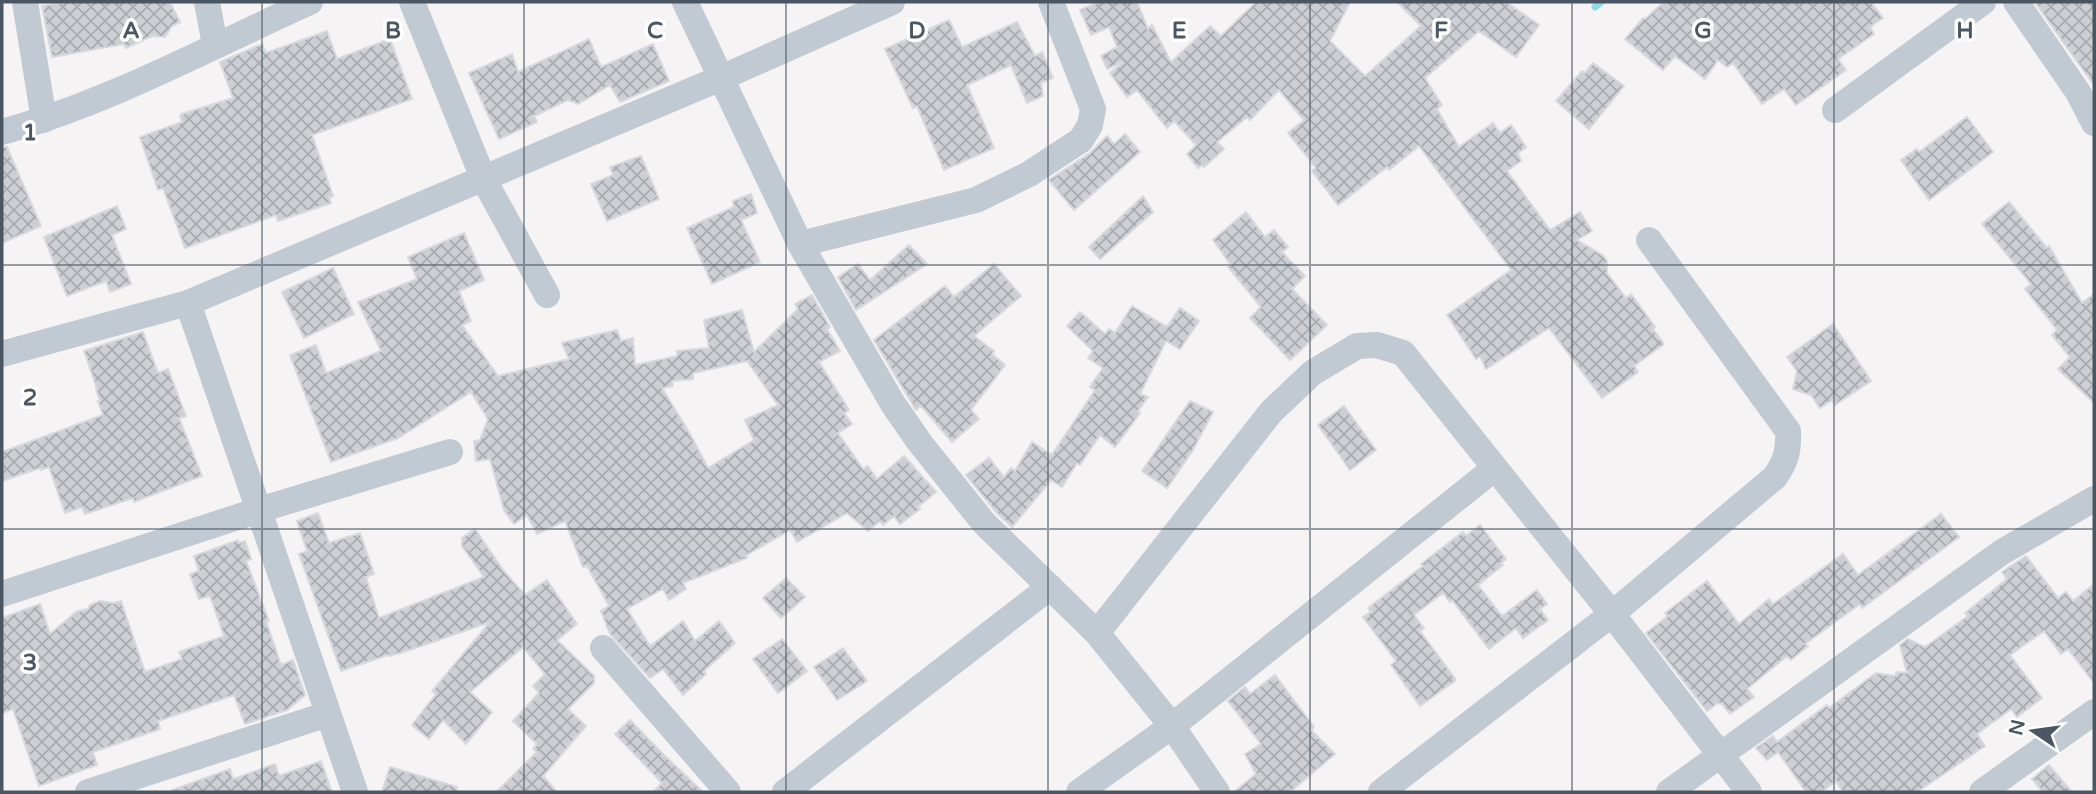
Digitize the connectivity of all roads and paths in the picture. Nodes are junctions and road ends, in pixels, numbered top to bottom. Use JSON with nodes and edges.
{"nodes":[{"id":1,"x":25,"y":2,"type":"edge"},
{"id":2,"x":207,"y":2,"type":"edge"},
{"id":3,"x":310,"y":2,"type":"edge"},
{"id":4,"x":412,"y":2,"type":"edge"},
{"id":5,"x":685,"y":2,"type":"edge"},
{"id":6,"x":892,"y":2,"type":"edge"},
{"id":7,"x":1051,"y":2,"type":"edge"},
{"id":8,"x":1983,"y":2,"type":"edge"},
{"id":9,"x":2016,"y":2,"type":"edge"},
{"id":10,"x":215,"y":45,"type":"junction"},
{"id":11,"x":721,"y":78,"type":"junction"},
{"id":12,"x":1835,"y":110,"type":"dead end"},
{"id":13,"x":44,"y":120,"type":"junction"},
{"id":14,"x":2094,"y":123,"type":"edge"},
{"id":15,"x":2,"y":132,"type":"edge"},
{"id":16,"x":483,"y":178,"type":"junction"},
{"id":17,"x":1649,"y":240,"type":"dead end"},
{"id":18,"x":800,"y":244,"type":"junction"},
{"id":19,"x":547,"y":295,"type":"dead end"},
{"id":20,"x":188,"y":303,"type":"junction"},
{"id":21,"x":2,"y":354,"type":"edge"},
{"id":22,"x":450,"y":452,"type":"dead end"},
{"id":23,"x":1495,"y":468,"type":"junction"},
{"id":24,"x":2094,"y":499,"type":"edge"},
{"id":25,"x":259,"y":510,"type":"junction"},
{"id":26,"x":1050,"y":587,"type":"junction"},
{"id":27,"x":2,"y":593,"type":"edge"},
{"id":28,"x":1612,"y":614,"type":"junction"},
{"id":29,"x":1097,"y":632,"type":"junction"},
{"id":30,"x":603,"y":648,"type":"dead end"},
{"id":31,"x":2094,"y":712,"type":"edge"},
{"id":32,"x":328,"y":713,"type":"junction"},
{"id":33,"x":1172,"y":726,"type":"junction"},
{"id":34,"x":1720,"y":754,"type":"junction"},
{"id":35,"x":88,"y":792,"type":"edge"},
{"id":36,"x":355,"y":792,"type":"edge"},
{"id":37,"x":728,"y":792,"type":"edge"},
{"id":38,"x":785,"y":792,"type":"edge"},
{"id":39,"x":1079,"y":792,"type":"edge"},
{"id":40,"x":1217,"y":792,"type":"edge"},
{"id":41,"x":1381,"y":792,"type":"edge"},
{"id":42,"x":1669,"y":792,"type":"edge"},
{"id":43,"x":1749,"y":792,"type":"edge"},
{"id":44,"x":1982,"y":792,"type":"edge"}],
"edges":[{"from":1,"to":13,"type":"street"},
{"from":2,"to":10,"type":"street"},
{"from":3,"to":10,"type":"street"},
{"from":4,"to":16,"type":"street"},
{"from":5,"to":11,"type":"street"},
{"from":6,"to":11,"type":"street"},
{"from":7,"to":18,"type":"street"},
{"from":8,"to":12,"type":"street"},
{"from":9,"to":14,"type":"street"},
{"from":10,"to":13,"type":"street"},
{"from":11,"to":16,"type":"street"},
{"from":11,"to":18,"type":"street"},
{"from":13,"to":15,"type":"street"},
{"from":16,"to":19,"type":"street"},
{"from":16,"to":20,"type":"street"},
{"from":17,"to":28,"type":"street"},
{"from":18,"to":26,"type":"street"},
{"from":20,"to":21,"type":"street"},
{"from":20,"to":25,"type":"street"},
{"from":22,"to":25,"type":"street"},
{"from":23,"to":28,"type":"street"},
{"from":23,"to":29,"type":"street"},
{"from":23,"to":33,"type":"street"},
{"from":24,"to":34,"type":"street"},
{"from":25,"to":27,"type":"street"},
{"from":25,"to":32,"type":"street"},
{"from":26,"to":29,"type":"street"},
{"from":26,"to":38,"type":"street"},
{"from":28,"to":34,"type":"street"},
{"from":28,"to":41,"type":"street"},
{"from":29,"to":33,"type":"street"},
{"from":30,"to":37,"type":"street"},
{"from":31,"to":44,"type":"street"},
{"from":32,"to":35,"type":"street"},
{"from":32,"to":36,"type":"street"},
{"from":33,"to":39,"type":"street"},
{"from":33,"to":40,"type":"street"},
{"from":34,"to":42,"type":"street"},
{"from":34,"to":43,"type":"street"}]}
